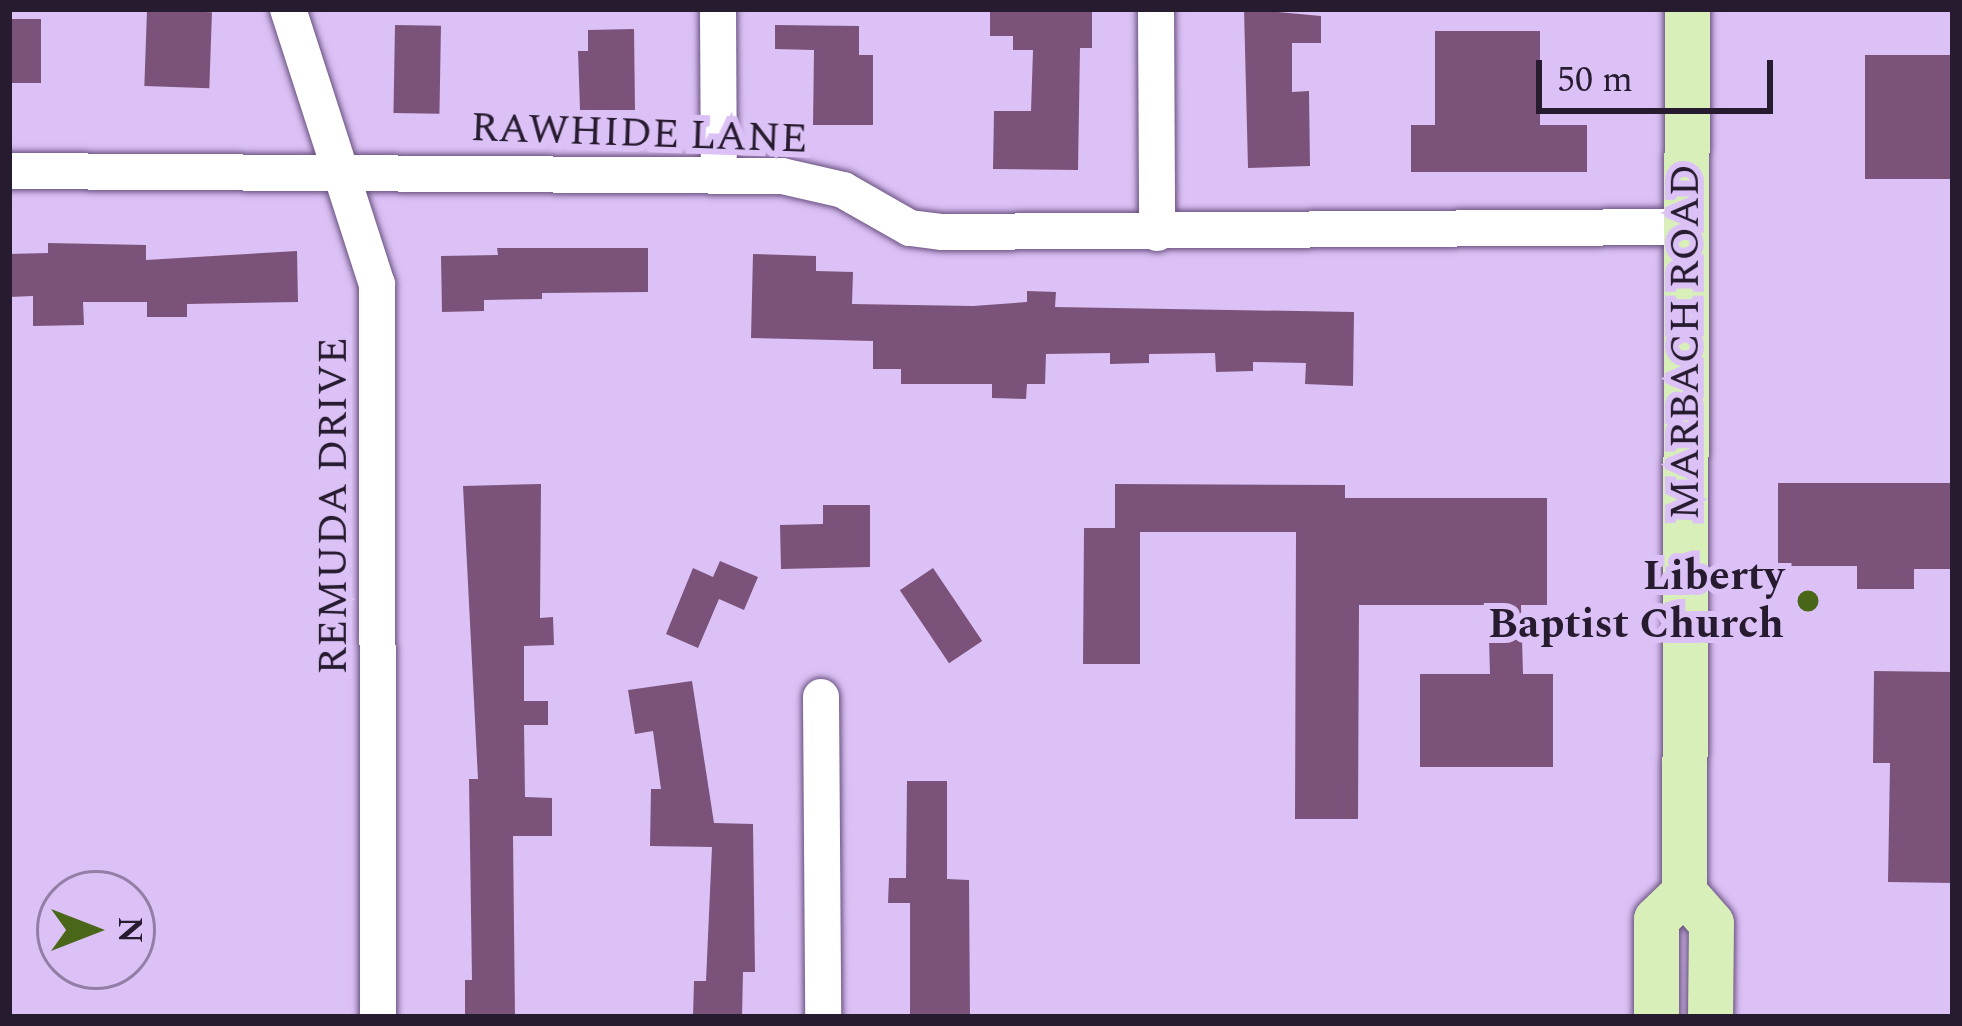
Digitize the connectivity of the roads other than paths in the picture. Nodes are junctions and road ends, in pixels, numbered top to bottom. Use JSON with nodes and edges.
{"nodes":[{"id":1,"x":288,"y":9,"type":"edge"},
{"id":2,"x":718,"y":9,"type":"edge"},
{"id":3,"x":1156,"y":9,"type":"edge"},
{"id":4,"x":1687,"y":9,"type":"edge"},
{"id":5,"x":9,"y":171,"type":"edge"},
{"id":6,"x":340,"y":172,"type":"junction"},
{"id":7,"x":718,"y":175,"type":"junction"},
{"id":8,"x":1686,"y":227,"type":"junction"},
{"id":9,"x":1156,"y":232,"type":"junction"},
{"id":10,"x":821,"y":697,"type":"dead end"},
{"id":11,"x":1684,"y":892,"type":"junction"},
{"id":12,"x":378,"y":1017,"type":"edge"},
{"id":13,"x":823,"y":1017,"type":"edge"},
{"id":14,"x":1656,"y":1017,"type":"edge"},
{"id":15,"x":1710,"y":1017,"type":"edge"}],
"edges":[{"from":1,"to":6,"type":"street","name":"REMUDA DRIVE"},
{"from":2,"to":7,"type":"street"},
{"from":3,"to":9,"type":"street"},
{"from":4,"to":8,"type":"main road","name":"MARBACH ROAD"},
{"from":5,"to":6,"type":"street","name":"RAWHIDE LANE"},
{"from":6,"to":7,"type":"street","name":"RAWHIDE LANE"},
{"from":6,"to":12,"type":"street","name":"REMUDA DRIVE"},
{"from":7,"to":9,"type":"street","name":"RAWHIDE LANE"},
{"from":8,"to":9,"type":"street","name":"RAWHIDE LANE"},
{"from":8,"to":11,"type":"main road","name":"MARBACH ROAD"},
{"from":10,"to":13,"type":"street"},
{"from":11,"to":14,"type":"main road"},
{"from":11,"to":15,"type":"main road","name":"MARBACH ROAD"}]}
